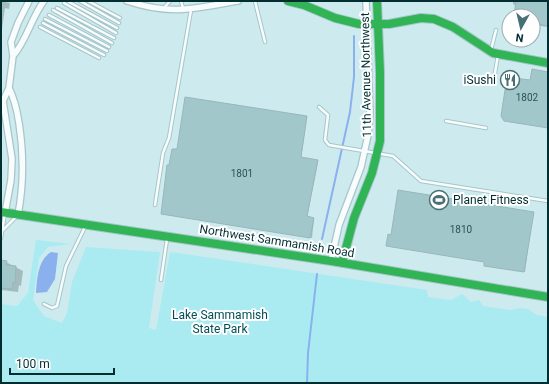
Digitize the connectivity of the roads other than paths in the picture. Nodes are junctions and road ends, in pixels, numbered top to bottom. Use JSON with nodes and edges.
{"nodes":[{"id":1,"x":30,"y":1,"type":"edge"},
{"id":2,"x":44,"y":1,"type":"edge"},
{"id":3,"x":80,"y":1,"type":"edge"},
{"id":4,"x":88,"y":1,"type":"edge"},
{"id":5,"x":127,"y":1,"type":"edge"},
{"id":6,"x":170,"y":1,"type":"edge"},
{"id":7,"x":181,"y":1,"type":"edge"},
{"id":8,"x":238,"y":1,"type":"edge"},
{"id":9,"x":255,"y":1,"type":"edge"},
{"id":10,"x":288,"y":1,"type":"edge"},
{"id":11,"x":366,"y":1,"type":"edge"},
{"id":12,"x":377,"y":1,"type":"edge"},
{"id":13,"x":68,"y":2,"type":"edge"},
{"id":14,"x":64,"y":3,"type":"dead end"},
{"id":15,"x":57,"y":8,"type":"dead end"},
{"id":16,"x":162,"y":9,"type":"junction"},
{"id":17,"x":53,"y":10,"type":"dead end"},
{"id":18,"x":184,"y":10,"type":"junction"},
{"id":19,"x":191,"y":10,"type":"junction"},
{"id":20,"x":48,"y":15,"type":"dead end"},
{"id":21,"x":120,"y":18,"type":"dead end"},
{"id":22,"x":45,"y":19,"type":"dead end"},
{"id":23,"x":43,"y":23,"type":"dead end"},
{"id":24,"x":119,"y":23,"type":"dead end"},
{"id":25,"x":367,"y":24,"type":"junction"},
{"id":26,"x":378,"y":25,"type":"junction"},
{"id":27,"x":40,"y":27,"type":"dead end"},
{"id":28,"x":117,"y":28,"type":"dead end"},
{"id":29,"x":496,"y":30,"type":"dead end"},
{"id":30,"x":116,"y":33,"type":"dead end"},
{"id":31,"x":114,"y":38,"type":"dead end"},
{"id":32,"x":265,"y":42,"type":"dead end"},
{"id":33,"x":112,"y":43,"type":"dead end"},
{"id":34,"x":109,"y":48,"type":"dead end"},
{"id":35,"x":106,"y":51,"type":"dead end"},
{"id":36,"x":494,"y":54,"type":"junction"},
{"id":37,"x":104,"y":55,"type":"dead end"},
{"id":38,"x":13,"y":56,"type":"junction"},
{"id":39,"x":99,"y":58,"type":"dead end"},
{"id":40,"x":548,"y":63,"type":"edge"},
{"id":41,"x":495,"y":73,"type":"dead end"},
{"id":42,"x":9,"y":88,"type":"junction"},
{"id":43,"x":319,"y":107,"type":"dead end"},
{"id":44,"x":446,"y":121,"type":"dead end"},
{"id":45,"x":486,"y":128,"type":"dead end"},
{"id":46,"x":365,"y":151,"type":"junction"},
{"id":47,"x":378,"y":152,"type":"junction"},
{"id":48,"x":548,"y":201,"type":"edge"},
{"id":49,"x":156,"y":205,"type":"dead end"},
{"id":50,"x":3,"y":213,"type":"edge"},
{"id":51,"x":18,"y":215,"type":"junction"},
{"id":52,"x":86,"y":224,"type":"junction"},
{"id":53,"x":2,"y":231,"type":"junction"},
{"id":54,"x":167,"y":237,"type":"junction"},
{"id":55,"x":1,"y":238,"type":"edge"},
{"id":56,"x":331,"y":261,"type":"junction"},
{"id":57,"x":342,"y":263,"type":"junction"},
{"id":58,"x":161,"y":280,"type":"dead end"},
{"id":59,"x":548,"y":297,"type":"edge"},
{"id":60,"x":44,"y":304,"type":"dead end"}],
"edges":[{"from":1,"to":38,"type":"street"},
{"from":2,"to":38,"type":"street"},
{"from":3,"to":24,"type":"lane"},
{"from":4,"to":21,"type":"lane"},
{"from":5,"to":16,"type":"street"},
{"from":6,"to":16,"type":"lane"},
{"from":7,"to":18,"type":"lane"},
{"from":8,"to":19,"type":"street"},
{"from":9,"to":32,"type":"lane"},
{"from":10,"to":25,"type":"main road"},
{"from":11,"to":25,"type":"street","name":"11th Avenue Northwest"},
{"from":12,"to":26,"type":"main road","name":"11th Avenue Northwest"},
{"from":13,"to":28,"type":"lane"},
{"from":14,"to":30,"type":"lane"},
{"from":15,"to":31,"type":"lane"},
{"from":16,"to":18,"type":"street"},
{"from":17,"to":33,"type":"lane"},
{"from":18,"to":19,"type":"street"},
{"from":19,"to":49,"type":"lane"},
{"from":20,"to":34,"type":"lane"},
{"from":22,"to":35,"type":"lane"},
{"from":23,"to":37,"type":"lane"},
{"from":25,"to":26,"type":"main road"},
{"from":25,"to":46,"type":"street","name":"11th Avenue Northwest"},
{"from":26,"to":36,"type":"main road"},
{"from":26,"to":47,"type":"main road","name":"11th Avenue Northwest"},
{"from":27,"to":39,"type":"lane"},
{"from":29,"to":36,"type":"lane"},
{"from":36,"to":40,"type":"main road"},
{"from":36,"to":41,"type":"lane"},
{"from":38,"to":42,"type":"street"},
{"from":42,"to":50,"type":"street"},
{"from":42,"to":51,"type":"street"},
{"from":43,"to":46,"type":"lane"},
{"from":44,"to":45,"type":"lane"},
{"from":46,"to":47,"type":"lane"},
{"from":46,"to":56,"type":"street","name":"11th Avenue Northwest"},
{"from":47,"to":48,"type":"lane"},
{"from":47,"to":57,"type":"main road","name":"11th Avenue Northwest"},
{"from":50,"to":51,"type":"main road","name":"Northwest Sammamish Road"},
{"from":50,"to":53,"type":"lane"},
{"from":51,"to":52,"type":"main road","name":"Northwest Sammamish Road"},
{"from":51,"to":53,"type":"lane"},
{"from":52,"to":54,"type":"main road","name":"Northwest Sammamish Road"},
{"from":52,"to":60,"type":"lane"},
{"from":53,"to":55,"type":"lane"},
{"from":54,"to":56,"type":"main road","name":"Northwest Sammamish Road"},
{"from":54,"to":58,"type":"lane"},
{"from":56,"to":57,"type":"main road","name":"Northwest Sammamish Road"},
{"from":57,"to":59,"type":"main road","name":"Northwest Sammamish Road"}]}
